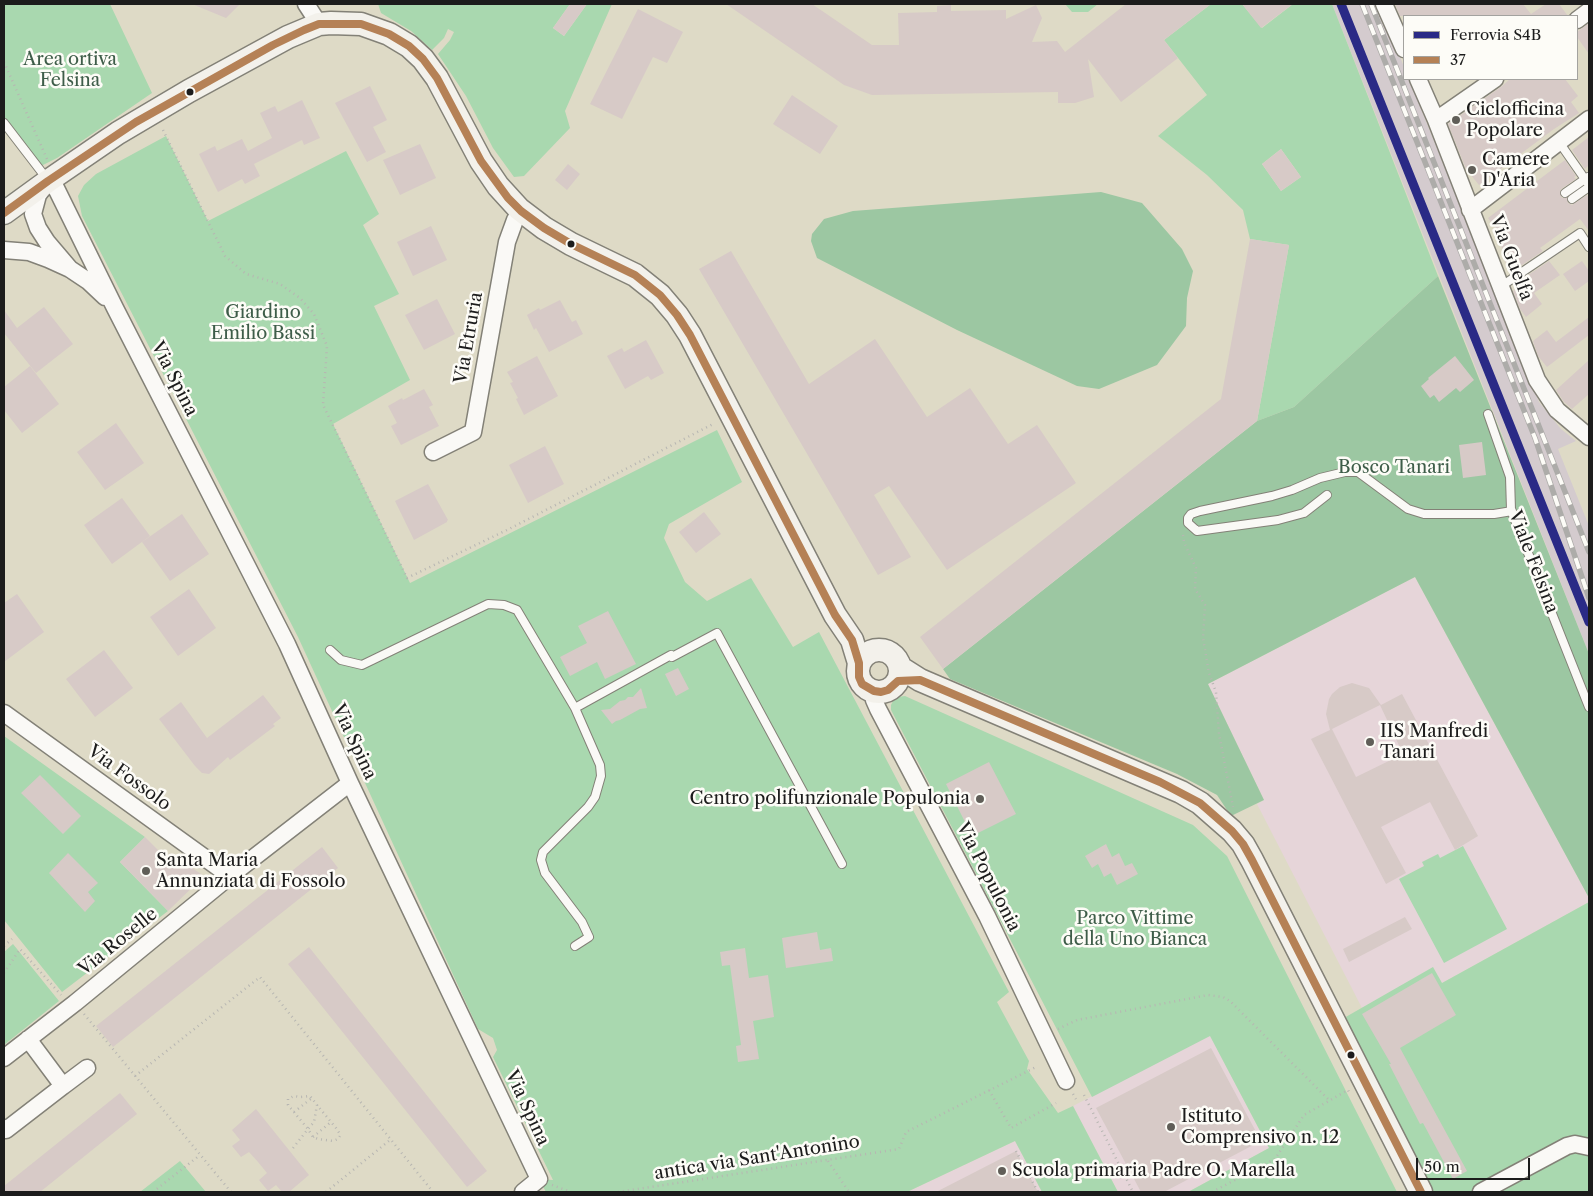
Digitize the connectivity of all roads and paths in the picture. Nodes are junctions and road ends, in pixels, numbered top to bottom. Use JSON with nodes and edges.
{"nodes":[{"id":1,"x":306,"y":4,"type":"edge"},
{"id":2,"x":1384,"y":4,"type":"edge"},
{"id":3,"x":1589,"y":11,"type":"edge"},
{"id":4,"x":1578,"y":19,"type":"edge"},
{"id":5,"x":319,"y":24,"type":"junction"},
{"id":6,"x":1403,"y":47,"type":"edge"},
{"id":7,"x":4,"y":62,"type":"edge"},
{"id":8,"x":1418,"y":80,"type":"edge"},
{"id":9,"x":1494,"y":80,"type":"edge"},
{"id":10,"x":1589,"y":119,"type":"edge"},
{"id":11,"x":1436,"y":120,"type":"junction"},
{"id":12,"x":4,"y":123,"type":"edge"},
{"id":13,"x":163,"y":130,"type":"dead end"},
{"id":14,"x":1559,"y":142,"type":"junction"},
{"id":15,"x":49,"y":173,"type":"junction"},
{"id":16,"x":1588,"y":182,"type":"edge"},
{"id":17,"x":1565,"y":193,"type":"dead end"},
{"id":18,"x":1572,"y":199,"type":"dead end"},
{"id":19,"x":1470,"y":210,"type":"junction"},
{"id":20,"x":521,"y":211,"type":"junction"},
{"id":21,"x":4,"y":214,"type":"edge"},
{"id":22,"x":1589,"y":247,"type":"edge"},
{"id":23,"x":4,"y":250,"type":"edge"},
{"id":24,"x":70,"y":269,"type":"junction"},
{"id":25,"x":1500,"y":287,"type":"junction"},
{"id":26,"x":115,"y":308,"type":"junction"},
{"id":27,"x":1488,"y":414,"type":"dead end"},
{"id":28,"x":717,"y":422,"type":"dead end"},
{"id":29,"x":1589,"y":437,"type":"edge"},
{"id":30,"x":433,"y":452,"type":"dead end"},
{"id":31,"x":1328,"y":495,"type":"dead end"},
{"id":32,"x":1512,"y":511,"type":"junction"},
{"id":33,"x":1188,"y":523,"type":"junction"},
{"id":34,"x":330,"y":650,"type":"dead end"},
{"id":35,"x":860,"y":652,"type":"junction"},
{"id":36,"x":906,"y":676,"type":"junction"},
{"id":37,"x":874,"y":692,"type":"junction"},
{"id":38,"x":1589,"y":707,"type":"edge"},
{"id":39,"x":575,"y":708,"type":"junction"},
{"id":40,"x":4,"y":713,"type":"edge"},
{"id":41,"x":350,"y":783,"type":"junction"},
{"id":42,"x":1233,"y":807,"type":"dead end"},
{"id":43,"x":842,"y":864,"type":"dead end"},
{"id":44,"x":230,"y":876,"type":"junction"},
{"id":45,"x":12,"y":939,"type":"dead end"},
{"id":46,"x":4,"y":946,"type":"edge"},
{"id":47,"x":575,"y":946,"type":"dead end"},
{"id":48,"x":4,"y":974,"type":"edge"},
{"id":49,"x":75,"y":1003,"type":"junction"},
{"id":50,"x":1055,"y":1030,"type":"dead end"},
{"id":51,"x":28,"y":1039,"type":"junction"},
{"id":52,"x":4,"y":1058,"type":"edge"},
{"id":53,"x":1036,"y":1067,"type":"dead end"},
{"id":54,"x":87,"y":1068,"type":"dead end"},
{"id":55,"x":135,"y":1076,"type":"junction"},
{"id":56,"x":1066,"y":1081,"type":"dead end"},
{"id":57,"x":63,"y":1086,"type":"junction"},
{"id":58,"x":989,"y":1090,"type":"junction"},
{"id":59,"x":1084,"y":1095,"type":"dead end"},
{"id":60,"x":1350,"y":1095,"type":"dead end"},
{"id":61,"x":312,"y":1098,"type":"junction"},
{"id":62,"x":1329,"y":1100,"type":"junction"},
{"id":63,"x":1056,"y":1103,"type":"dead end"},
{"id":64,"x":317,"y":1105,"type":"junction"},
{"id":65,"x":294,"y":1112,"type":"junction"},
{"id":66,"x":331,"y":1122,"type":"junction"},
{"id":67,"x":4,"y":1128,"type":"edge"},
{"id":68,"x":308,"y":1129,"type":"junction"},
{"id":69,"x":314,"y":1137,"type":"junction"},
{"id":70,"x":390,"y":1140,"type":"junction"},
{"id":71,"x":1589,"y":1147,"type":"edge"},
{"id":72,"x":293,"y":1148,"type":"dead end"},
{"id":73,"x":1016,"y":1150,"type":"dead end"},
{"id":74,"x":200,"y":1154,"type":"junction"},
{"id":75,"x":827,"y":1160,"type":"junction"},
{"id":76,"x":539,"y":1180,"type":"junction"},
{"id":77,"x":153,"y":1192,"type":"edge"},
{"id":78,"x":231,"y":1192,"type":"edge"},
{"id":79,"x":326,"y":1192,"type":"edge"},
{"id":80,"x":433,"y":1192,"type":"edge"},
{"id":81,"x":523,"y":1192,"type":"edge"},
{"id":82,"x":571,"y":1192,"type":"edge"},
{"id":83,"x":618,"y":1192,"type":"edge"},
{"id":84,"x":849,"y":1192,"type":"edge"},
{"id":85,"x":1038,"y":1192,"type":"edge"},
{"id":86,"x":1133,"y":1192,"type":"edge"},
{"id":87,"x":1212,"y":1192,"type":"edge"},
{"id":88,"x":1420,"y":1192,"type":"edge"},
{"id":89,"x":1481,"y":1192,"type":"edge"}],
"edges":[{"from":1,"to":5,"type":"street"},
{"from":2,"to":6,"type":"street"},
{"from":3,"to":4,"type":"street"},
{"from":5,"to":15,"type":"street"},
{"from":5,"to":20,"type":"street"},
{"from":7,"to":15,"type":"path"},
{"from":8,"to":11,"type":"street","name":"Via Guelfa"},
{"from":9,"to":11,"type":"street"},
{"from":10,"to":14,"type":"street"},
{"from":11,"to":19,"type":"street","name":"Via Guelfa"},
{"from":12,"to":15,"type":"lane"},
{"from":13,"to":28,"type":"path"},
{"from":14,"to":16,"type":"lane"},
{"from":14,"to":19,"type":"street"},
{"from":15,"to":21,"type":"street"},
{"from":15,"to":24,"type":"street","name":"Via Spina"},
{"from":15,"to":26,"type":"street","name":"Via Spina"},
{"from":16,"to":17,"type":"lane"},
{"from":16,"to":18,"type":"lane"},
{"from":19,"to":25,"type":"street","name":"Via Guelfa"},
{"from":20,"to":30,"type":"street","name":"Via Etruria"},
{"from":20,"to":35,"type":"street"},
{"from":22,"to":25,"type":"lane"},
{"from":23,"to":24,"type":"street","name":"Via Spina"},
{"from":24,"to":26,"type":"street","name":"Via Spina"},
{"from":25,"to":29,"type":"street","name":"Via Guelfa"},
{"from":26,"to":41,"type":"street","name":"Via Spina"},
{"from":27,"to":32,"type":"lane","name":"Viale Felsina"},
{"from":31,"to":33,"type":"lane"},
{"from":32,"to":33,"type":"lane"},
{"from":32,"to":38,"type":"lane","name":"Viale Felsina"},
{"from":33,"to":42,"type":"path"},
{"from":34,"to":39,"type":"lane"},
{"from":35,"to":36,"type":"street"},
{"from":35,"to":37,"type":"street"},
{"from":36,"to":37,"type":"street"},
{"from":36,"to":88,"type":"street"},
{"from":37,"to":56,"type":"street","name":"Via Populonia"},
{"from":39,"to":43,"type":"lane"},
{"from":39,"to":47,"type":"lane"},
{"from":40,"to":44,"type":"street","name":"Via Fossolo"},
{"from":41,"to":44,"type":"street","name":"Via Roselle"},
{"from":41,"to":76,"type":"street","name":"Via Spina"},
{"from":44,"to":49,"type":"street","name":"Via Roselle"},
{"from":45,"to":46,"type":"path"},
{"from":48,"to":49,"type":"path"},
{"from":49,"to":51,"type":"street","name":"Via Roselle"},
{"from":49,"to":55,"type":"path"},
{"from":50,"to":62,"type":"path"},
{"from":51,"to":52,"type":"street","name":"Via Roselle"},
{"from":51,"to":57,"type":"street"},
{"from":53,"to":58,"type":"path"},
{"from":54,"to":57,"type":"street"},
{"from":55,"to":70,"type":"path"},
{"from":55,"to":74,"type":"path"},
{"from":57,"to":67,"type":"street"},
{"from":58,"to":63,"type":"path"},
{"from":58,"to":75,"type":"path","name":"antica via Sant'Antonino"},
{"from":59,"to":86,"type":"path"},
{"from":60,"to":62,"type":"path"},
{"from":61,"to":64,"type":"path"},
{"from":61,"to":65,"type":"path"},
{"from":61,"to":65,"type":"path"},
{"from":62,"to":87,"type":"path"},
{"from":64,"to":66,"type":"path"},
{"from":64,"to":68,"type":"path"},
{"from":65,"to":68,"type":"path"},
{"from":66,"to":69,"type":"path"},
{"from":66,"to":69,"type":"path"},
{"from":68,"to":69,"type":"path"},
{"from":68,"to":72,"type":"path"},
{"from":70,"to":79,"type":"path"},
{"from":70,"to":80,"type":"path"},
{"from":71,"to":89,"type":"street"},
{"from":73,"to":85,"type":"path"},
{"from":74,"to":77,"type":"path"},
{"from":74,"to":78,"type":"path"},
{"from":75,"to":83,"type":"path","name":"antica via Sant'Antonino"},
{"from":75,"to":84,"type":"path"},
{"from":76,"to":81,"type":"street"},
{"from":76,"to":82,"type":"path"}]}
